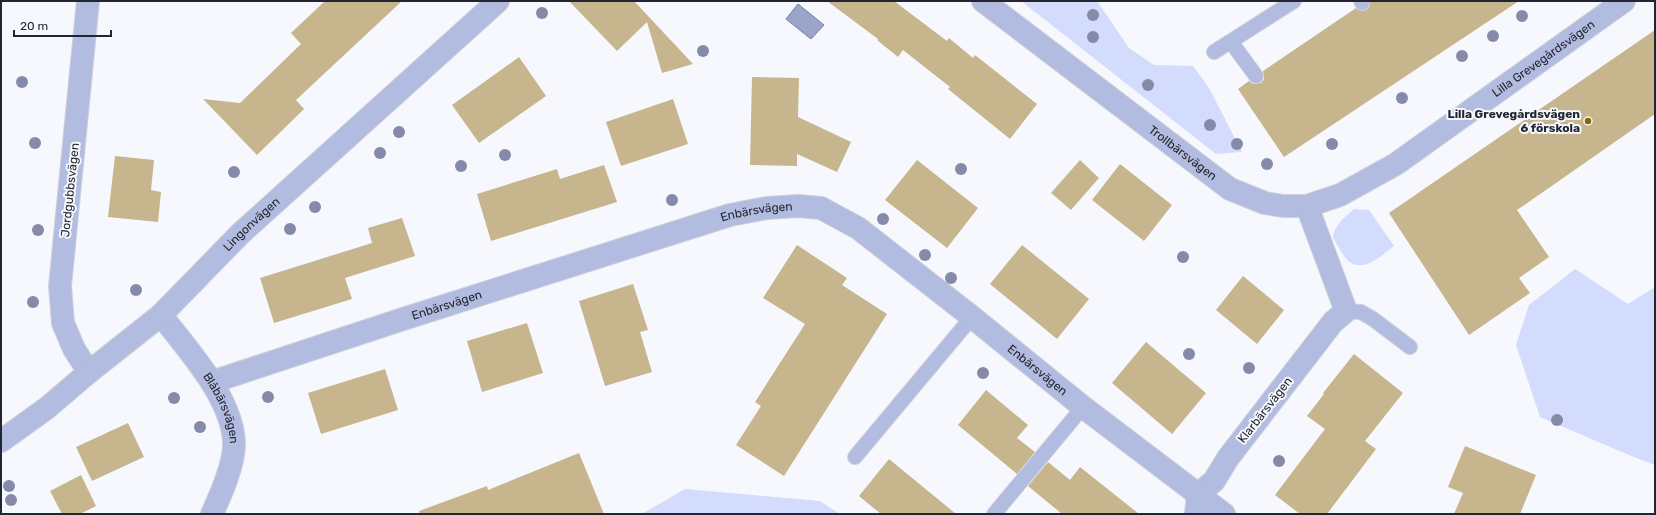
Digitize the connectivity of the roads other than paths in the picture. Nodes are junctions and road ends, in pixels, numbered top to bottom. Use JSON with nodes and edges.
{"nodes":[{"id":1,"x":88,"y":1,"type":"edge"},
{"id":2,"x":498,"y":1,"type":"edge"},
{"id":3,"x":983,"y":1,"type":"edge"},
{"id":4,"x":1294,"y":1,"type":"edge"},
{"id":5,"x":1616,"y":3,"type":"edge"},
{"id":6,"x":1231,"y":42,"type":"junction"},
{"id":7,"x":1214,"y":52,"type":"dead end"},
{"id":8,"x":1256,"y":76,"type":"dead end"},
{"id":9,"x":1307,"y":206,"type":"junction"},
{"id":10,"x":1346,"y":311,"type":"junction"},
{"id":11,"x":161,"y":314,"type":"junction"},
{"id":12,"x":972,"y":317,"type":"junction"},
{"id":13,"x":1410,"y":347,"type":"dead end"},
{"id":14,"x":89,"y":372,"type":"junction"},
{"id":15,"x":212,"y":382,"type":"junction"},
{"id":16,"x":1083,"y":407,"type":"junction"},
{"id":17,"x":1,"y":441,"type":"edge"},
{"id":18,"x":855,"y":456,"type":"dead end"},
{"id":19,"x":1197,"y":504,"type":"edge"},
{"id":20,"x":212,"y":514,"type":"edge"},
{"id":21,"x":994,"y":514,"type":"edge"},
{"id":22,"x":1224,"y":514,"type":"edge"}],
"edges":[{"from":1,"to":14,"type":"street","name":"Jordgubbsvägen"},
{"from":2,"to":11,"type":"street","name":"Lingonvägen"},
{"from":3,"to":9,"type":"street","name":"Trollbärsvägen"},
{"from":4,"to":6,"type":"lane"},
{"from":5,"to":9,"type":"street","name":"Lilla Grevegårdsvägen"},
{"from":6,"to":7,"type":"lane"},
{"from":6,"to":8,"type":"lane"},
{"from":9,"to":10,"type":"street"},
{"from":10,"to":13,"type":"lane"},
{"from":10,"to":19,"type":"street","name":"Klarbärsvägen"},
{"from":11,"to":14,"type":"street","name":"Lingonvägen"},
{"from":11,"to":15,"type":"street","name":"Blåbärsvägen"},
{"from":12,"to":15,"type":"street","name":"Enbärsvägen"},
{"from":12,"to":16,"type":"street","name":"Enbärsvägen"},
{"from":12,"to":18,"type":"lane"},
{"from":14,"to":17,"type":"street","name":"Lingonvägen"},
{"from":15,"to":20,"type":"street","name":"Blåbärsvägen"},
{"from":16,"to":19,"type":"street","name":"Enbärsvägen"},
{"from":16,"to":21,"type":"lane"},
{"from":19,"to":22,"type":"street","name":"Enbärsvägen"}]}
